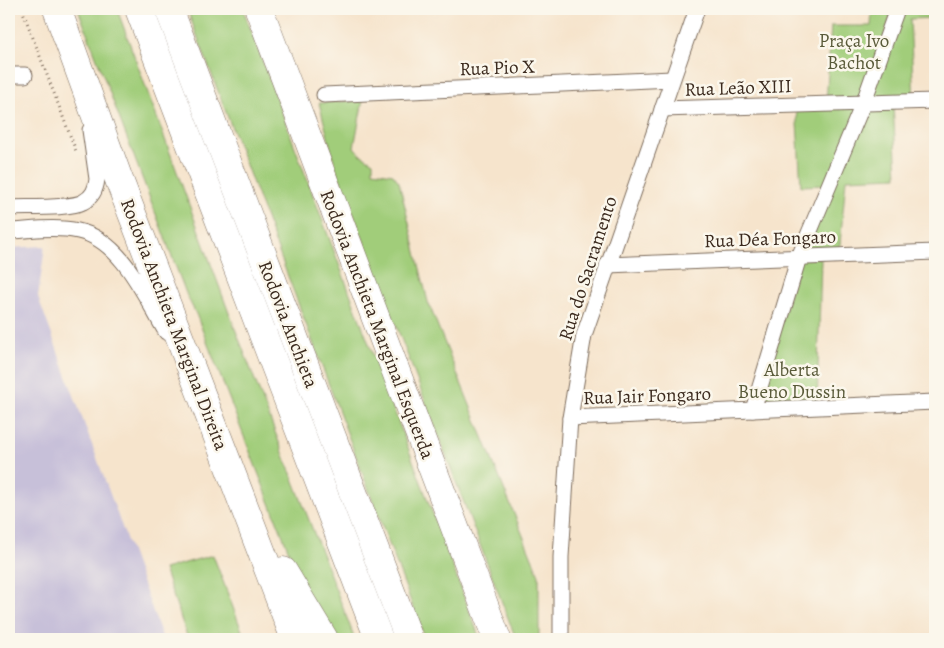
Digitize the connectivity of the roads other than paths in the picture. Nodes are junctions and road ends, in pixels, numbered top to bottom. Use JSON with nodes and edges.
{"nodes":[{"id":1,"x":57,"y":9,"type":"edge"},
{"id":2,"x":139,"y":9,"type":"edge"},
{"id":3,"x":169,"y":9,"type":"edge"},
{"id":4,"x":259,"y":9,"type":"edge"},
{"id":5,"x":698,"y":9,"type":"edge"},
{"id":6,"x":896,"y":9,"type":"edge"},
{"id":7,"x":78,"y":64,"type":"junction"},
{"id":8,"x":25,"y":75,"type":"dead end"},
{"id":9,"x":9,"y":76,"type":"edge"},
{"id":10,"x":672,"y":79,"type":"junction"},
{"id":11,"x":324,"y":94,"type":"dead end"},
{"id":12,"x":935,"y":101,"type":"edge"},
{"id":13,"x":863,"y":104,"type":"junction"},
{"id":14,"x":662,"y":110,"type":"junction"},
{"id":15,"x":9,"y":208,"type":"edge"},
{"id":16,"x":9,"y":231,"type":"edge"},
{"id":17,"x":935,"y":252,"type":"edge"},
{"id":18,"x":799,"y":257,"type":"junction"},
{"id":19,"x":607,"y":265,"type":"junction"},
{"id":20,"x":197,"y":382,"type":"junction"},
{"id":21,"x":935,"y":402,"type":"edge"},
{"id":22,"x":753,"y":410,"type":"junction"},
{"id":23,"x":570,"y":418,"type":"junction"},
{"id":24,"x":241,"y":498,"type":"junction"},
{"id":25,"x":294,"y":639,"type":"edge"},
{"id":26,"x":324,"y":639,"type":"edge"},
{"id":27,"x":379,"y":639,"type":"edge"},
{"id":28,"x":409,"y":639,"type":"edge"},
{"id":29,"x":497,"y":639,"type":"edge"},
{"id":30,"x":561,"y":639,"type":"edge"}],
"edges":[{"from":1,"to":7,"type":"highway","name":"Rodovia Anchieta Marginal Direita"},
{"from":2,"to":27,"type":"highway","name":"Rodovia Anchieta"},
{"from":3,"to":28,"type":"highway","name":"Rodovia Anchieta"},
{"from":4,"to":29,"type":"highway","name":"Rodovia Anchieta Marginal Esquerda"},
{"from":5,"to":10,"type":"street","name":"Rua do Sacramento"},
{"from":6,"to":13,"type":"street"},
{"from":7,"to":15,"type":"street"},
{"from":7,"to":20,"type":"highway","name":"Rodovia Anchieta Marginal Direita"},
{"from":8,"to":9,"type":"street"},
{"from":10,"to":11,"type":"street","name":"Rua Pio X"},
{"from":10,"to":14,"type":"street","name":"Rua do Sacramento"},
{"from":12,"to":13,"type":"street","name":"Rua Leão XIII"},
{"from":13,"to":14,"type":"street","name":"Rua Leão XIII"},
{"from":13,"to":18,"type":"street"},
{"from":14,"to":19,"type":"street","name":"Rua do Sacramento"},
{"from":16,"to":20,"type":"street"},
{"from":17,"to":18,"type":"street","name":"Rua Déa Fongaro"},
{"from":18,"to":19,"type":"street","name":"Rua Déa Fongaro"},
{"from":18,"to":22,"type":"street"},
{"from":19,"to":23,"type":"street","name":"Rua do Sacramento"},
{"from":20,"to":24,"type":"highway","name":"Rodovia Anchieta Marginal Direita"},
{"from":21,"to":22,"type":"street","name":"Rua Jair Fongaro"},
{"from":22,"to":23,"type":"street","name":"Rua Jair Fongaro"},
{"from":23,"to":30,"type":"street","name":"Rua do Sacramento"},
{"from":24,"to":25,"type":"highway","name":"Rodovia Anchieta Marginal Direita"},
{"from":24,"to":26,"type":"highway"}]}
